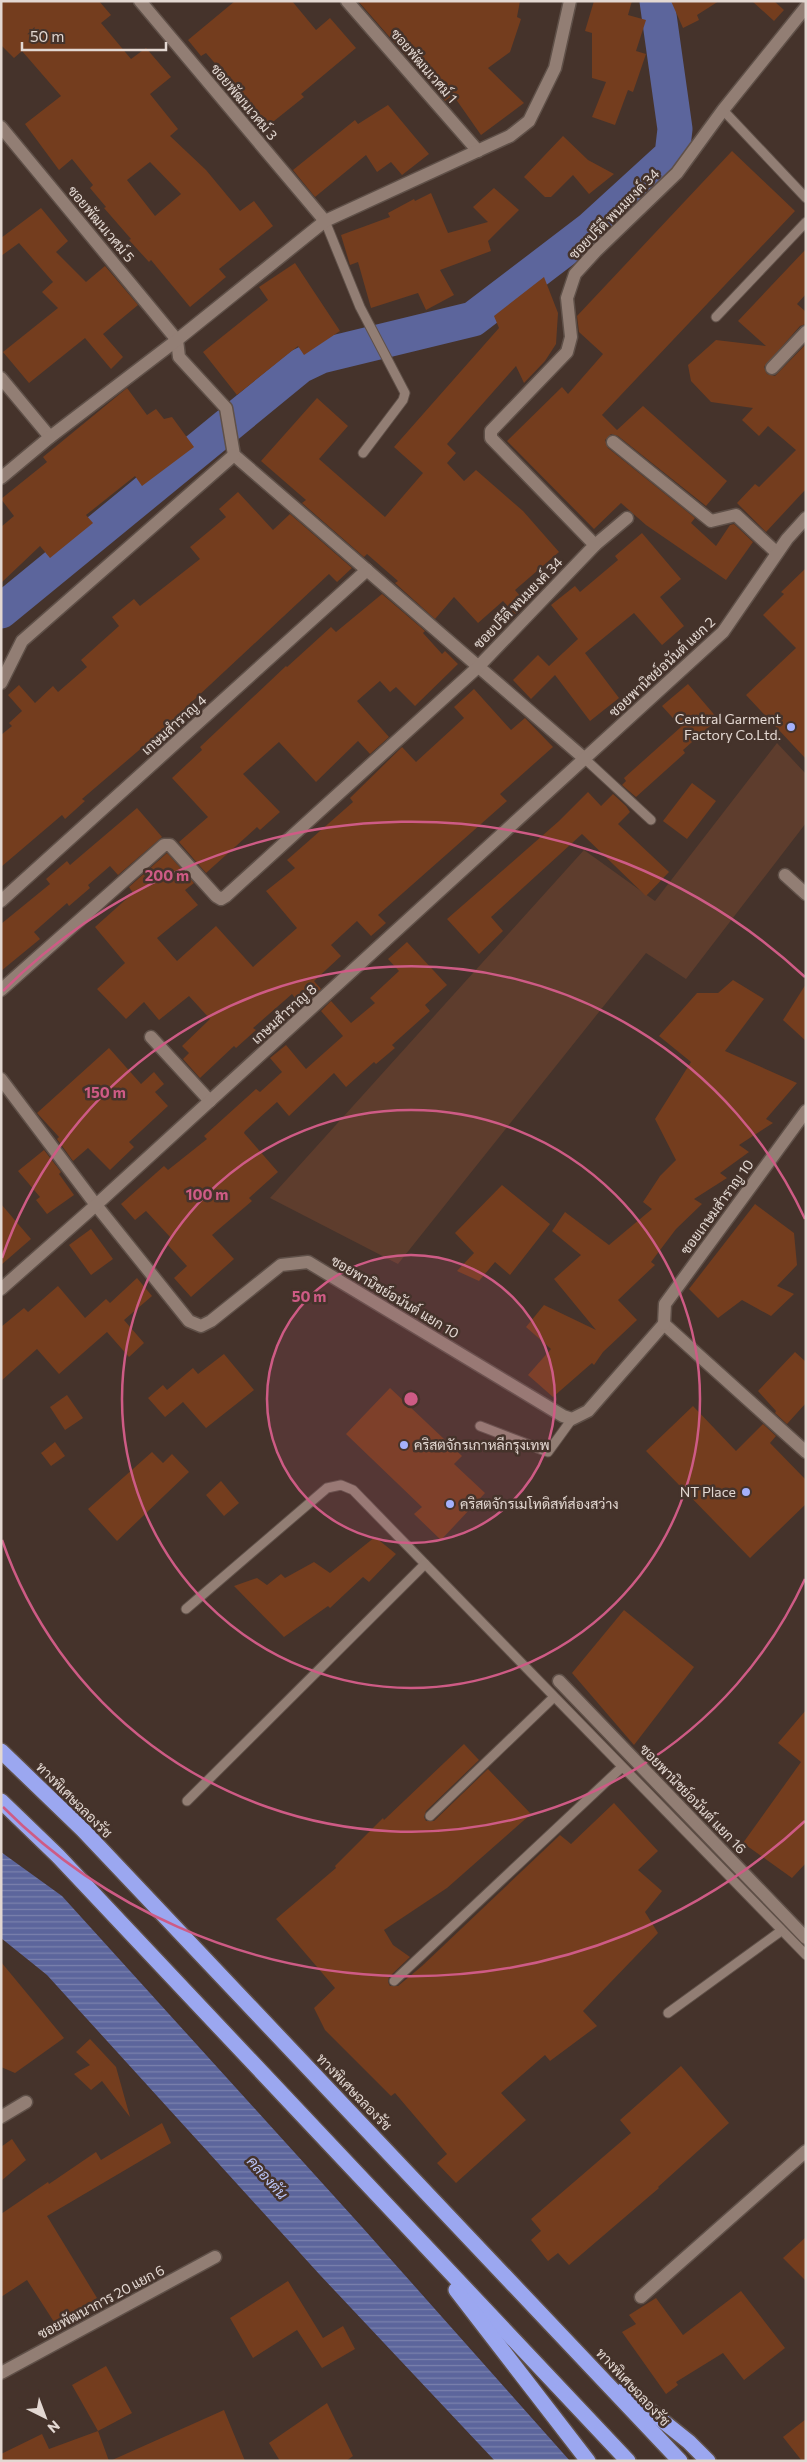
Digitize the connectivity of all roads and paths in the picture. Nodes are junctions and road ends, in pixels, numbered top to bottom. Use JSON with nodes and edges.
{"nodes":[{"id":1,"x":140,"y":1,"type":"edge"},
{"id":2,"x":347,"y":1,"type":"edge"},
{"id":3,"x":570,"y":1,"type":"edge"},
{"id":4,"x":806,"y":7,"type":"edge"},
{"id":5,"x":722,"y":110,"type":"junction"},
{"id":6,"x":1,"y":127,"type":"edge"},
{"id":7,"x":478,"y":151,"type":"junction"},
{"id":8,"x":806,"y":198,"type":"edge"},
{"id":9,"x":324,"y":221,"type":"junction"},
{"id":10,"x":806,"y":222,"type":"edge"},
{"id":11,"x":716,"y":317,"type":"dead end"},
{"id":12,"x":806,"y":332,"type":"edge"},
{"id":13,"x":177,"y":340,"type":"junction"},
{"id":14,"x":772,"y":368,"type":"dead end"},
{"id":15,"x":1,"y":378,"type":"edge"},
{"id":16,"x":50,"y":437,"type":"junction"},
{"id":17,"x":613,"y":442,"type":"dead end"},
{"id":18,"x":363,"y":454,"type":"dead end"},
{"id":19,"x":234,"y":455,"type":"junction"},
{"id":20,"x":1,"y":478,"type":"edge"},
{"id":21,"x":627,"y":518,"type":"dead end"},
{"id":22,"x":806,"y":518,"type":"edge"},
{"id":23,"x":595,"y":545,"type":"junction"},
{"id":24,"x":777,"y":553,"type":"junction"},
{"id":25,"x":367,"y":570,"type":"junction"},
{"id":26,"x":478,"y":666,"type":"junction"},
{"id":27,"x":1,"y":683,"type":"edge"},
{"id":28,"x":585,"y":759,"type":"junction"},
{"id":29,"x":651,"y":820,"type":"dead end"},
{"id":30,"x":785,"y":875,"type":"dead end"},
{"id":31,"x":806,"y":894,"type":"edge"},
{"id":32,"x":1,"y":902,"type":"edge"},
{"id":33,"x":1,"y":990,"type":"edge"},
{"id":34,"x":151,"y":1037,"type":"dead end"},
{"id":35,"x":1,"y":1079,"type":"edge"},
{"id":36,"x":210,"y":1101,"type":"junction"},
{"id":37,"x":806,"y":1111,"type":"edge"},
{"id":38,"x":96,"y":1205,"type":"junction"},
{"id":39,"x":1,"y":1289,"type":"edge"},
{"id":40,"x":664,"y":1324,"type":"junction"},
{"id":41,"x":572,"y":1419,"type":"junction"},
{"id":42,"x":480,"y":1426,"type":"dead end"},
{"id":43,"x":806,"y":1452,"type":"edge"},
{"id":44,"x":425,"y":1564,"type":"junction"},
{"id":45,"x":186,"y":1608,"type":"dead end"},
{"id":46,"x":559,"y":1681,"type":"dead end"},
{"id":47,"x":554,"y":1697,"type":"junction"},
{"id":48,"x":1,"y":1751,"type":"edge"},
{"id":49,"x":622,"y":1767,"type":"junction"},
{"id":50,"x":1,"y":1801,"type":"edge"},
{"id":51,"x":187,"y":1801,"type":"dead end"},
{"id":52,"x":430,"y":1816,"type":"dead end"},
{"id":53,"x":781,"y":1931,"type":"junction"},
{"id":54,"x":806,"y":1938,"type":"edge"},
{"id":55,"x":806,"y":1955,"type":"edge"},
{"id":56,"x":394,"y":1981,"type":"dead end"},
{"id":57,"x":668,"y":2013,"type":"dead end"},
{"id":58,"x":26,"y":2102,"type":"dead end"},
{"id":59,"x":1,"y":2117,"type":"edge"},
{"id":60,"x":806,"y":2151,"type":"edge"},
{"id":61,"x":401,"y":2218,"type":"junction"},
{"id":62,"x":216,"y":2257,"type":"dead end"},
{"id":63,"x":641,"y":2297,"type":"dead end"},
{"id":64,"x":582,"y":2356,"type":"junction"},
{"id":65,"x":1,"y":2373,"type":"edge"},
{"id":66,"x":588,"y":2461,"type":"edge"},
{"id":67,"x":628,"y":2461,"type":"edge"},
{"id":68,"x":680,"y":2461,"type":"edge"},
{"id":69,"x":708,"y":2461,"type":"edge"}],
"edges":[{"from":1,"to":9,"type":"street","name":"ซอยพัฒนเวศม์ 3"},
{"from":2,"to":7,"type":"street","name":"ซอยพัฒนเวศม์ 1"},
{"from":3,"to":7,"type":"street"},
{"from":4,"to":5,"type":"street","name":"ซอยปรีดี พนมยงค์ 34"},
{"from":5,"to":8,"type":"lane"},
{"from":5,"to":23,"type":"street","name":"ซอยปรีดี พนมยงค์ 34"},
{"from":6,"to":13,"type":"street","name":"ซอยพัฒนเวศม์ 5"},
{"from":7,"to":9,"type":"street"},
{"from":9,"to":13,"type":"street"},
{"from":9,"to":18,"type":"lane"},
{"from":10,"to":11,"type":"lane"},
{"from":12,"to":14,"type":"street"},
{"from":13,"to":16,"type":"street"},
{"from":13,"to":19,"type":"street"},
{"from":15,"to":16,"type":"street"},
{"from":16,"to":20,"type":"street"},
{"from":17,"to":24,"type":"street"},
{"from":19,"to":25,"type":"street"},
{"from":19,"to":27,"type":"street"},
{"from":21,"to":23,"type":"street"},
{"from":22,"to":24,"type":"street","name":"ซอยพานิชย์อนันต์ แยก 2"},
{"from":23,"to":26,"type":"street","name":"ซอยปรีดี พนมยงค์ 34"},
{"from":24,"to":28,"type":"street","name":"ซอยพานิชย์อนันต์ แยก 2"},
{"from":25,"to":26,"type":"street"},
{"from":25,"to":32,"type":"street","name":"เกษมสำราญ 4"},
{"from":26,"to":28,"type":"street"},
{"from":26,"to":33,"type":"street","name":"ซอยปรีดี พนมยงค์ 34"},
{"from":28,"to":29,"type":"lane"},
{"from":28,"to":36,"type":"street","name":"เกษมสำราญ 8"},
{"from":30,"to":31,"type":"street"},
{"from":34,"to":36,"type":"street"},
{"from":35,"to":38,"type":"street","name":"ซอยพานิชย์อนันต์ แยก 10"},
{"from":36,"to":38,"type":"street","name":"เกษมสำราญ 8"},
{"from":37,"to":40,"type":"street","name":"ซอยเกษมสำราญ 10"},
{"from":38,"to":39,"type":"street","name":"เกษมสำราญ 8"},
{"from":38,"to":41,"type":"street","name":"ซอยพานิชย์อนันต์ แยก 10"},
{"from":40,"to":41,"type":"street"},
{"from":40,"to":43,"type":"street"},
{"from":41,"to":42,"type":"lane"},
{"from":44,"to":45,"type":"lane"},
{"from":44,"to":47,"type":"lane"},
{"from":44,"to":51,"type":"lane"},
{"from":46,"to":54,"type":"street","name":"ซอยพานิชย์อนันต์ แยก 16"},
{"from":47,"to":49,"type":"lane"},
{"from":47,"to":52,"type":"lane"},
{"from":48,"to":64,"type":"highway","name":"ทางพิเศษฉลองรัช"},
{"from":49,"to":53,"type":"lane"},
{"from":49,"to":56,"type":"lane"},
{"from":50,"to":61,"type":"highway"},
{"from":53,"to":55,"type":"lane"},
{"from":53,"to":57,"type":"lane"},
{"from":58,"to":59,"type":"street"},
{"from":60,"to":63,"type":"street"},
{"from":61,"to":66,"type":"highway"},
{"from":61,"to":67,"type":"highway"},
{"from":62,"to":65,"type":"street","name":"ซอยพัฒนาการ 20 แยก 6"},
{"from":64,"to":68,"type":"highway","name":"ทางพิเศษฉลองรัช"},
{"from":64,"to":69,"type":"highway"}]}
